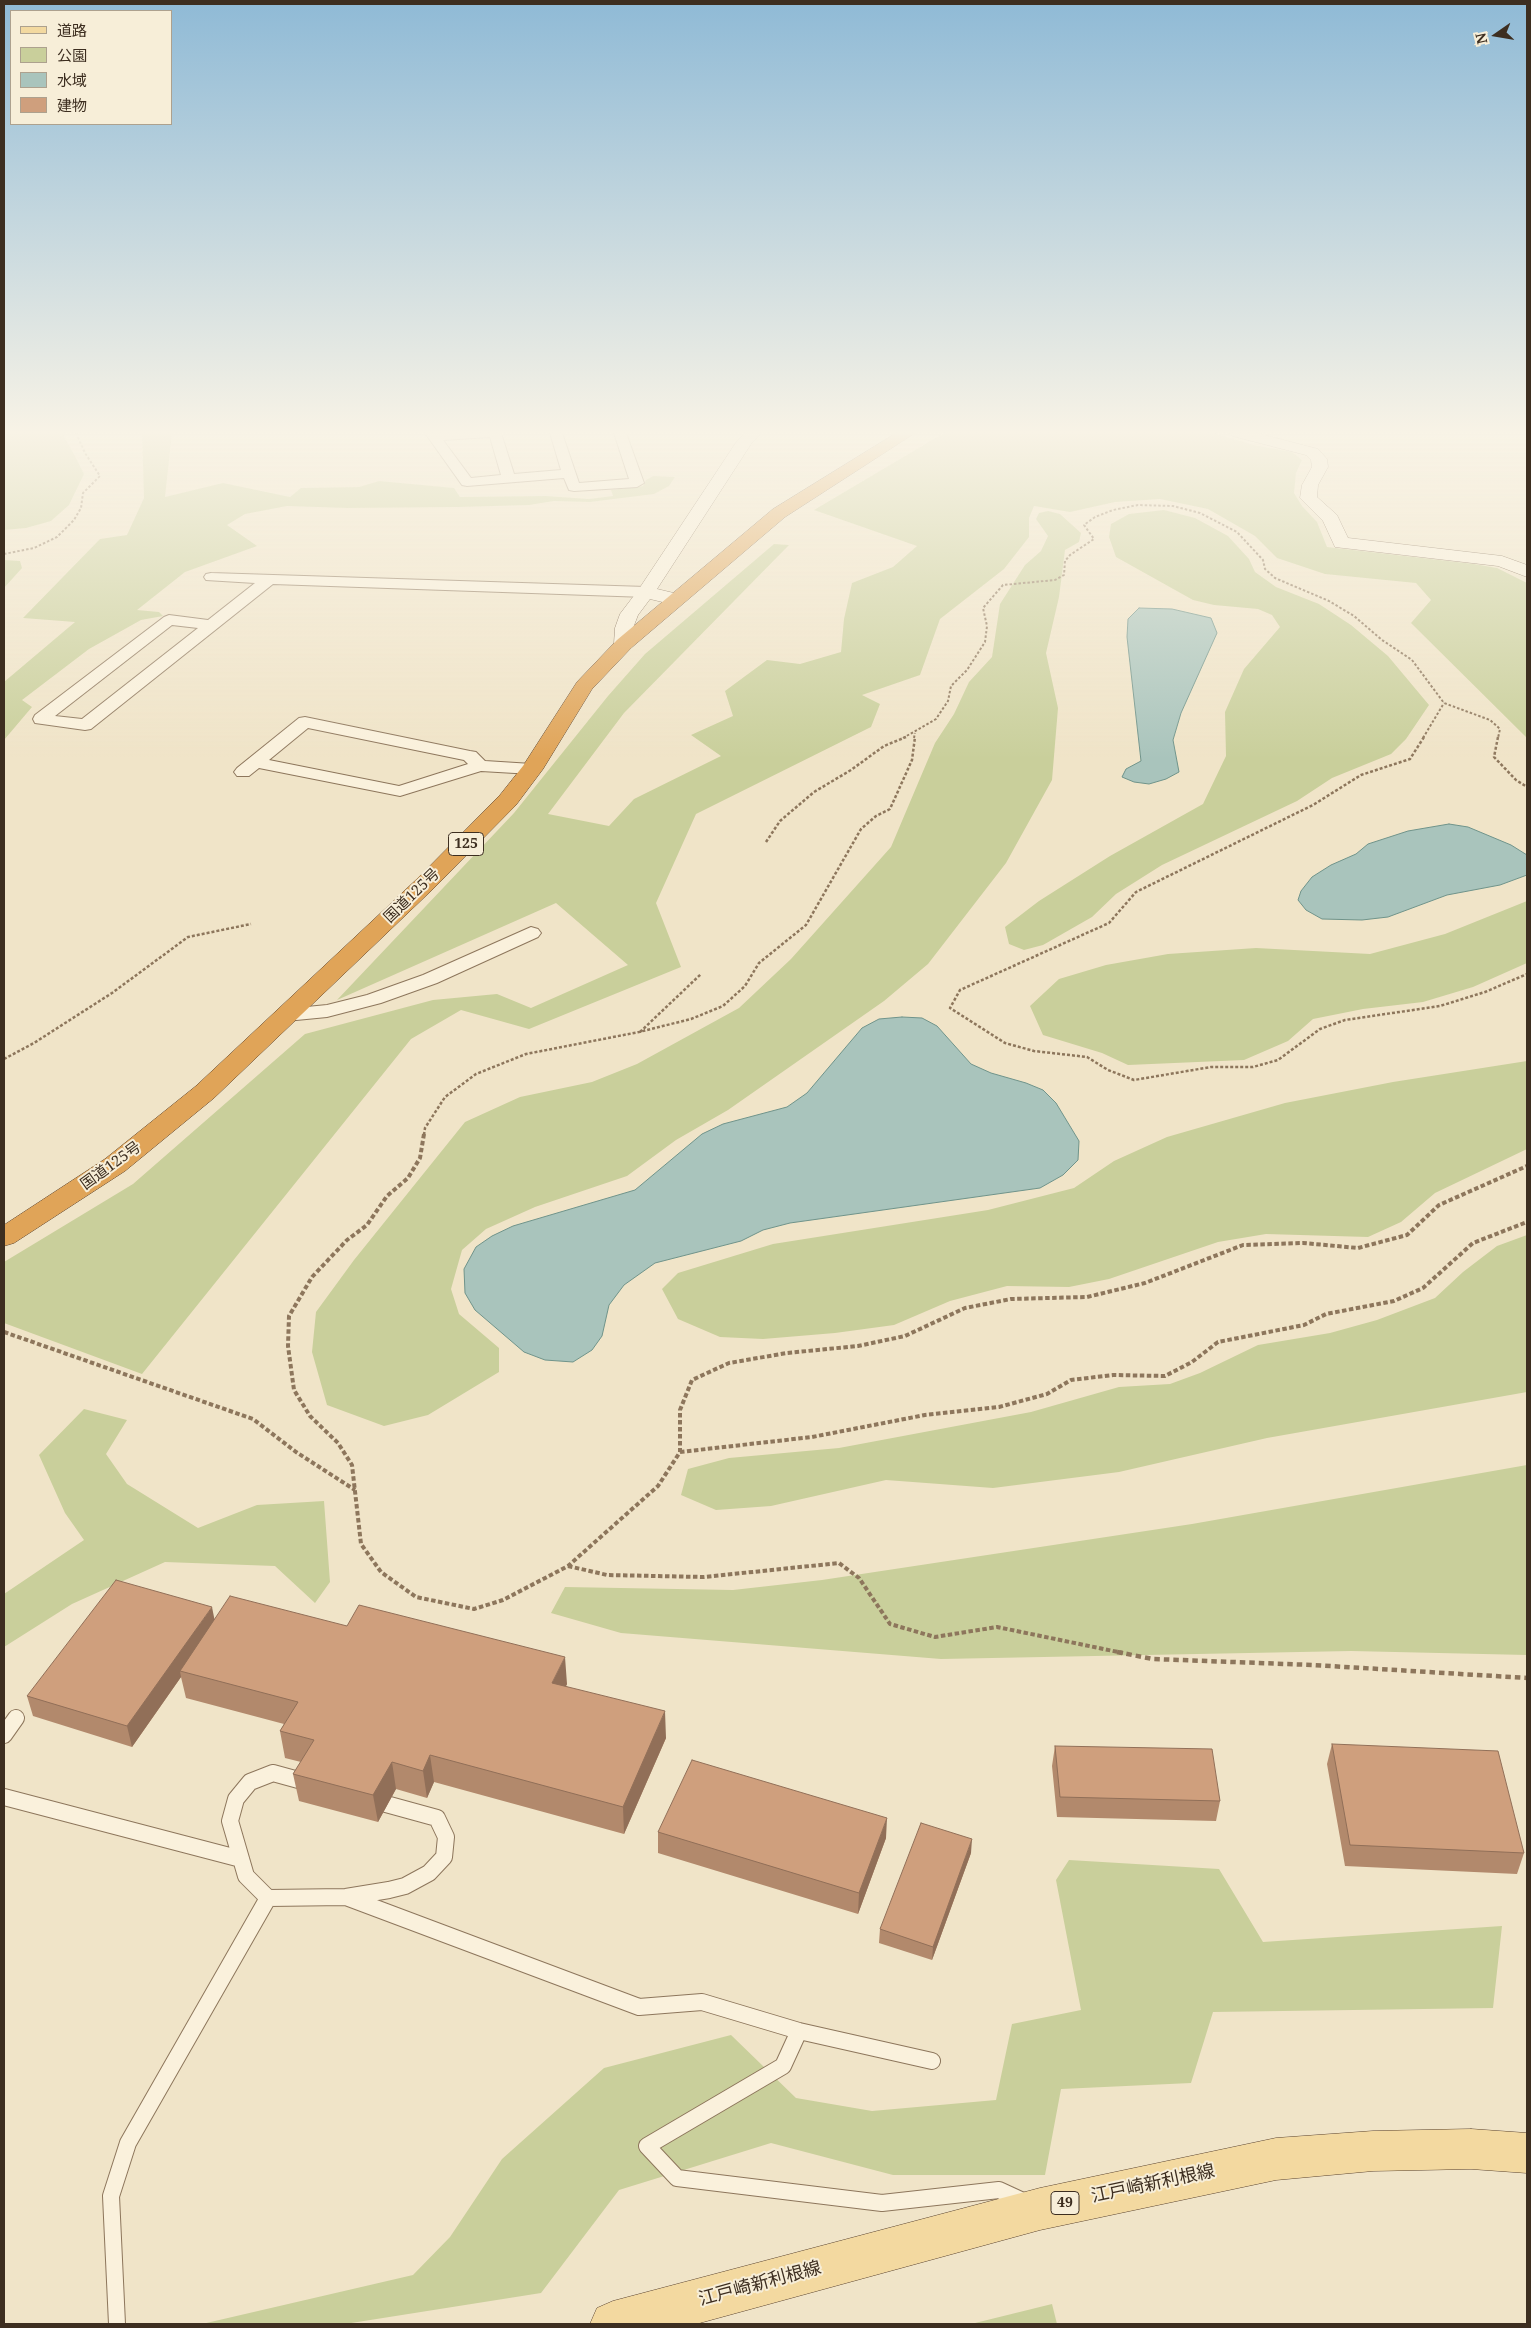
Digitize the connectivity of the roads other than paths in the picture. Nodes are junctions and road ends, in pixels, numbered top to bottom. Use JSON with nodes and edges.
{"nodes":[{"id":1,"x":679,"y":542,"type":"edge"},
{"id":2,"x":745,"y":542,"type":"edge"},
{"id":3,"x":1340,"y":542,"type":"edge"},
{"id":4,"x":1527,"y":572,"type":"edge"},
{"id":5,"x":211,"y":577,"type":"dead end"},
{"id":6,"x":268,"y":580,"type":"junction"},
{"id":7,"x":646,"y":592,"type":"junction"},
{"id":8,"x":674,"y":599,"type":"junction"},
{"id":9,"x":212,"y":625,"type":"junction"},
{"id":10,"x":624,"y":644,"type":"junction"},
{"id":11,"x":480,"y":766,"type":"junction"},
{"id":12,"x":532,"y":769,"type":"junction"},
{"id":13,"x":532,"y":932,"type":"dead end"},
{"id":14,"x":286,"y":1016,"type":"junction"},
{"id":15,"x":4,"y":1237,"type":"edge"},
{"id":16,"x":16,"y":1718,"type":"dead end"},
{"id":17,"x":4,"y":1735,"type":"edge"},
{"id":18,"x":4,"y":1797,"type":"edge"},
{"id":19,"x":241,"y":1859,"type":"junction"},
{"id":20,"x":346,"y":1896,"type":"junction"},
{"id":21,"x":268,"y":1898,"type":"junction"},
{"id":22,"x":800,"y":2031,"type":"junction"},
{"id":23,"x":932,"y":2062,"type":"dead end"},
{"id":24,"x":1527,"y":2153,"type":"edge"},
{"id":25,"x":1040,"y":2209,"type":"junction"},
{"id":26,"x":117,"y":2324,"type":"edge"},
{"id":27,"x":613,"y":2324,"type":"edge"}],
"edges":[{"from":1,"to":7,"type":"street"},
{"from":2,"to":8,"type":"highway","name":"国道125号","number":"125"},
{"from":3,"to":4,"type":"street"},
{"from":5,"to":6,"type":"street"},
{"from":6,"to":7,"type":"street"},
{"from":6,"to":9,"type":"street"},
{"from":7,"to":8,"type":"street"},
{"from":7,"to":10,"type":"street"},
{"from":8,"to":10,"type":"highway","name":"国道125号","number":"125"},
{"from":9,"to":9,"type":"street"},
{"from":10,"to":12,"type":"highway","name":"国道125号","number":"125"},
{"from":11,"to":11,"type":"street"},
{"from":11,"to":12,"type":"street"},
{"from":12,"to":14,"type":"highway","name":"国道125号","number":"125"},
{"from":13,"to":14,"type":"street"},
{"from":14,"to":15,"type":"highway","name":"国道125号","number":"125"},
{"from":16,"to":17,"type":"lane"},
{"from":18,"to":19,"type":"lane"},
{"from":19,"to":20,"type":"lane"},
{"from":19,"to":21,"type":"lane"},
{"from":20,"to":21,"type":"lane"},
{"from":20,"to":22,"type":"lane"},
{"from":21,"to":26,"type":"lane"},
{"from":22,"to":23,"type":"lane"},
{"from":22,"to":25,"type":"lane"},
{"from":24,"to":25,"type":"main road","name":"江戸崎新利根線","number":"49"},
{"from":25,"to":27,"type":"main road","name":"江戸崎新利根線","number":"49"}]}
